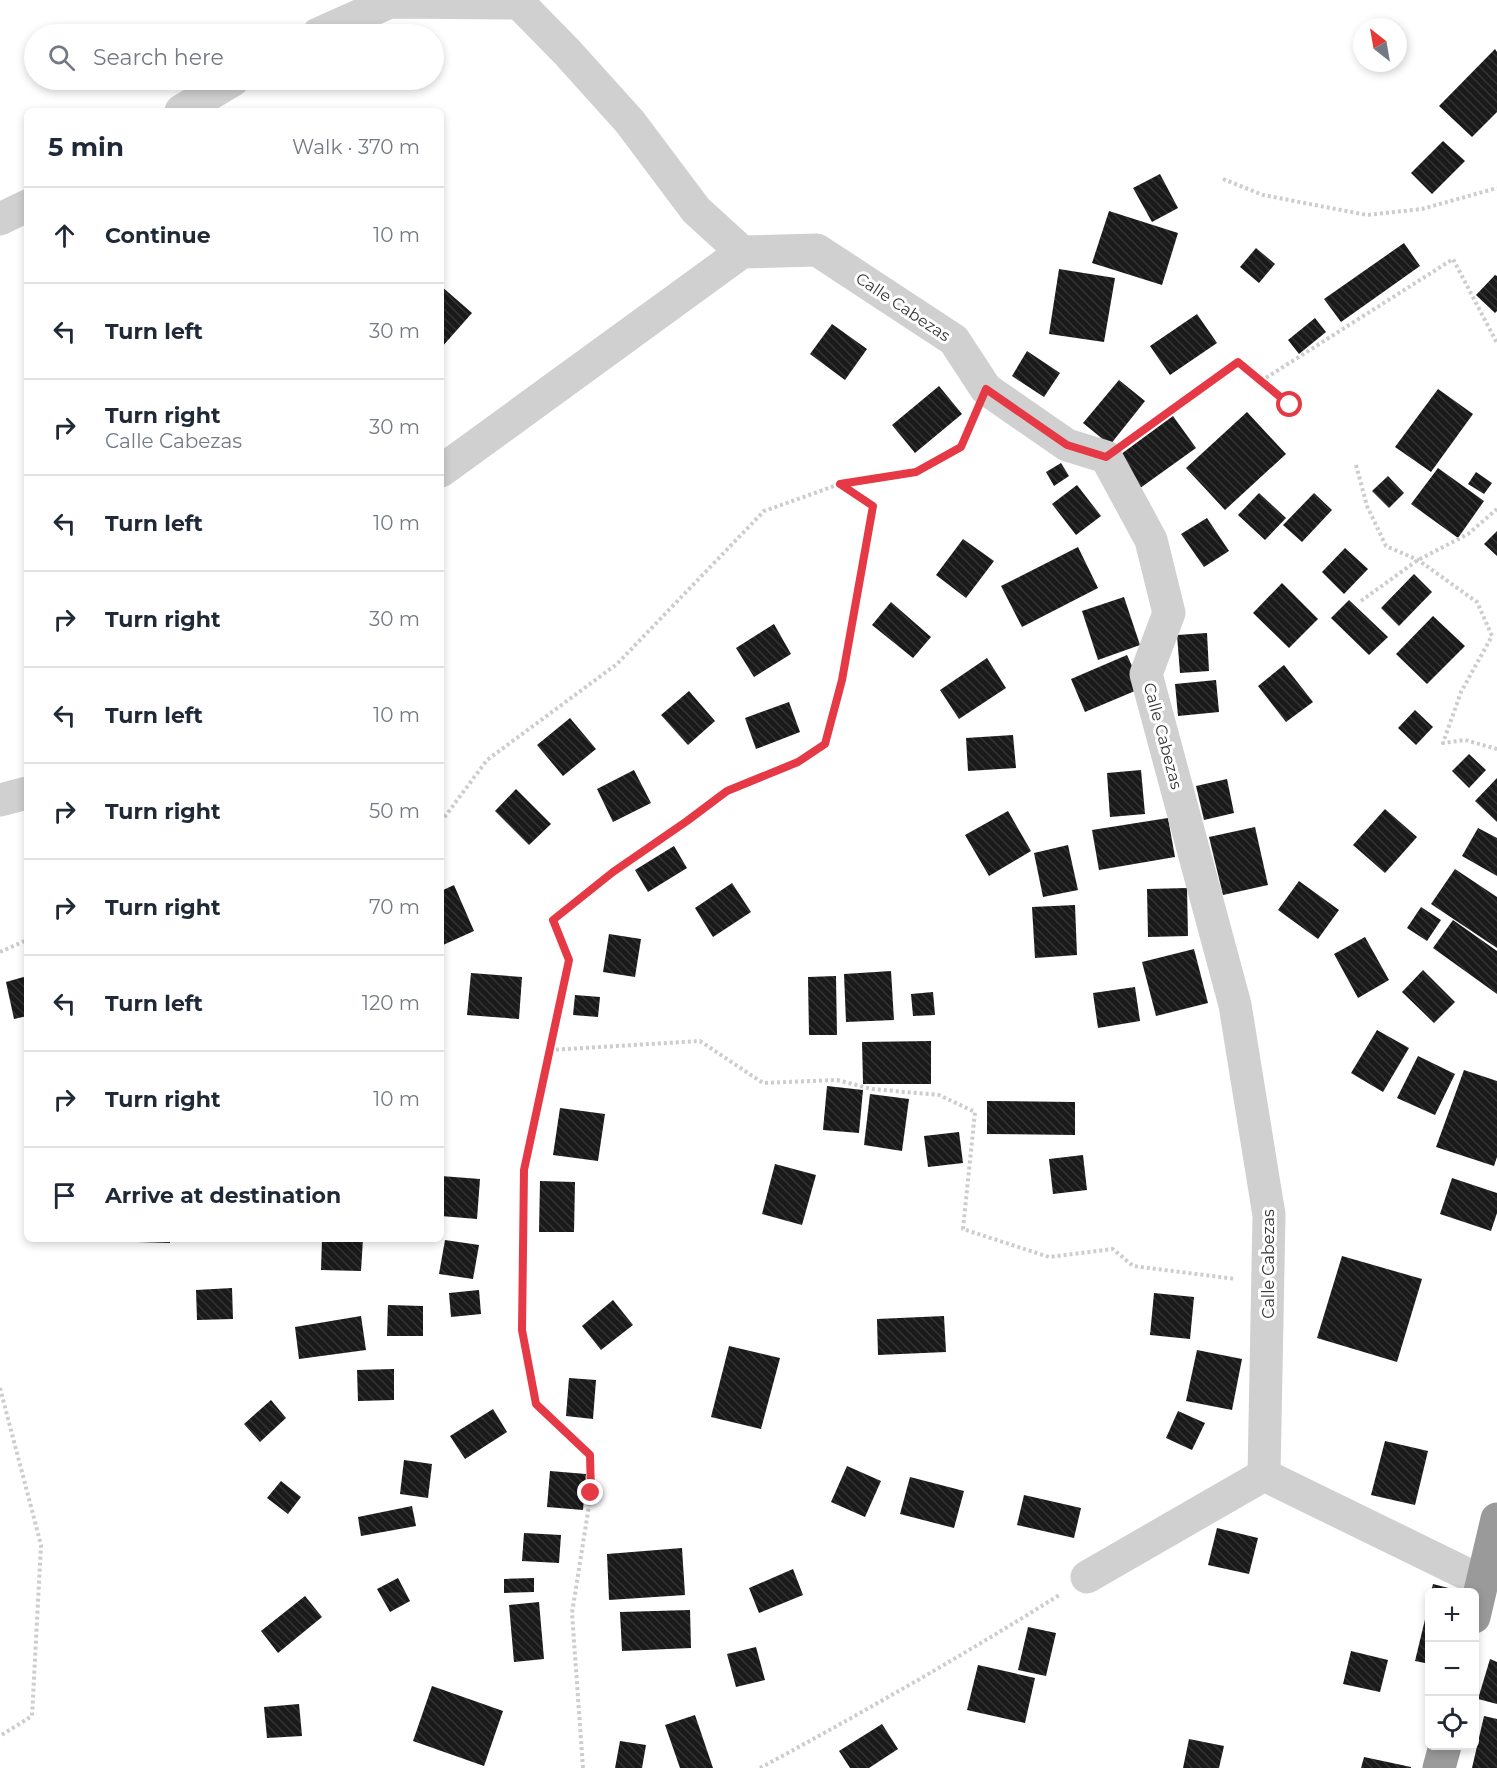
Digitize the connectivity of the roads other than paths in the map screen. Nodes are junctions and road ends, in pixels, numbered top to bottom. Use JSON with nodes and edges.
{"nodes":[{"id":1,"x":518,"y":2,"type":"edge"},
{"id":2,"x":340,"y":24,"type":"edge"},
{"id":3,"x":216,"y":90,"type":"edge"},
{"id":4,"x":186,"y":108,"type":"edge"},
{"id":5,"x":24,"y":207,"type":"edge"},
{"id":6,"x":0,"y":219,"type":"edge"},
{"id":7,"x":742,"y":252,"type":"junction"},
{"id":8,"x":444,"y":469,"type":"edge"},
{"id":9,"x":24,"y":793,"type":"edge"},
{"id":10,"x":0,"y":800,"type":"edge"},
{"id":11,"x":1264,"y":1475,"type":"junction"},
{"id":12,"x":1497,"y":1519,"type":"edge"},
{"id":13,"x":1088,"y":1577,"type":"road end"},
{"id":14,"x":1483,"y":1582,"type":"junction"},
{"id":15,"x":1479,"y":1598,"type":"edge"},
{"id":16,"x":1444,"y":1750,"type":"edge"},
{"id":17,"x":1439,"y":1768,"type":"edge"}],
"edges":[{"from":1,"to":2,"type":"street"},
{"from":1,"to":7,"type":"street"},
{"from":3,"to":4,"type":"street"},
{"from":5,"to":6,"type":"street"},
{"from":7,"to":8,"type":"street"},
{"from":7,"to":11,"type":"street","name":"Calle Cabezas"},
{"from":9,"to":10,"type":"street"},
{"from":11,"to":13,"type":"street"},
{"from":11,"to":14,"type":"street"},
{"from":12,"to":14,"type":"highway"},
{"from":14,"to":15,"type":"highway"},
{"from":16,"to":17,"type":"highway"}]}
